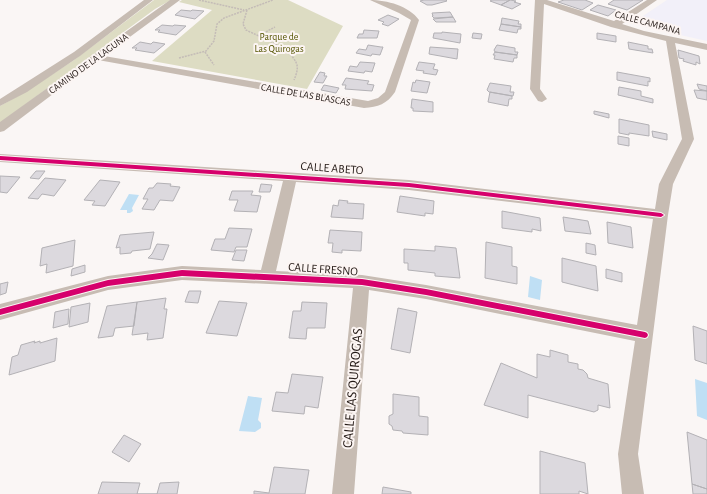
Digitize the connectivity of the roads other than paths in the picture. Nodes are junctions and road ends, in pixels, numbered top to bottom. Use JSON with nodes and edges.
{"nodes":[{"id":1,"x":149,"y":0,"type":"edge"},
{"id":2,"x":176,"y":0,"type":"edge"},
{"id":3,"x":374,"y":0,"type":"edge"},
{"id":4,"x":399,"y":0,"type":"edge"},
{"id":5,"x":540,"y":0,"type":"edge"},
{"id":6,"x":653,"y":0,"type":"edge"},
{"id":7,"x":388,"y":6,"type":"junction"},
{"id":8,"x":614,"y":24,"type":"junction"},
{"id":9,"x":670,"y":39,"type":"junction"},
{"id":10,"x":707,"y":47,"type":"edge"},
{"id":11,"x":96,"y":57,"type":"junction"},
{"id":12,"x":542,"y":99,"type":"dead end"},
{"id":13,"x":0,"y":103,"type":"edge"},
{"id":14,"x":0,"y":128,"type":"edge"},
{"id":15,"x":0,"y":158,"type":"edge"},
{"id":16,"x":291,"y":176,"type":"junction"},
{"id":17,"x":661,"y":215,"type":"junction"},
{"id":18,"x":267,"y":276,"type":"junction"},
{"id":19,"x":362,"y":282,"type":"junction"},
{"id":20,"x":0,"y":312,"type":"edge"},
{"id":21,"x":645,"y":334,"type":"junction"},
{"id":22,"x":343,"y":494,"type":"edge"},
{"id":23,"x":633,"y":494,"type":"edge"}],
"edges":[{"from":1,"to":13,"type":"street","name":"CAMINO DE LA LAGUNA"},
{"from":2,"to":11,"type":"street","name":"CAMINO DE LA LAGUNA"},
{"from":3,"to":7,"type":"street","name":"CALLE DE LAS BLASCAS"},
{"from":4,"to":7,"type":"street"},
{"from":5,"to":8,"type":"street","name":"CALLE CAMPANA"},
{"from":5,"to":12,"type":"street"},
{"from":6,"to":8,"type":"street"},
{"from":7,"to":11,"type":"street","name":"CALLE DE LAS BLASCAS"},
{"from":8,"to":9,"type":"street","name":"CALLE CAMPANA"},
{"from":9,"to":10,"type":"street","name":"CALLE CAMPANA"},
{"from":9,"to":17,"type":"street"},
{"from":11,"to":14,"type":"street","name":"CAMINO DE LA LAGUNA"},
{"from":15,"to":16,"type":"street","name":"CALLE ABETO"},
{"from":16,"to":17,"type":"street","name":"CALLE ABETO"},
{"from":16,"to":18,"type":"street"},
{"from":17,"to":21,"type":"street"},
{"from":18,"to":19,"type":"street","name":"CALLE FRESNO"},
{"from":18,"to":20,"type":"street","name":"CALLE FRESNO"},
{"from":19,"to":21,"type":"street","name":"CALLE FRESNO"},
{"from":19,"to":22,"type":"street","name":"CALLE LAS QUIROGAS"},
{"from":21,"to":23,"type":"street"}]}
